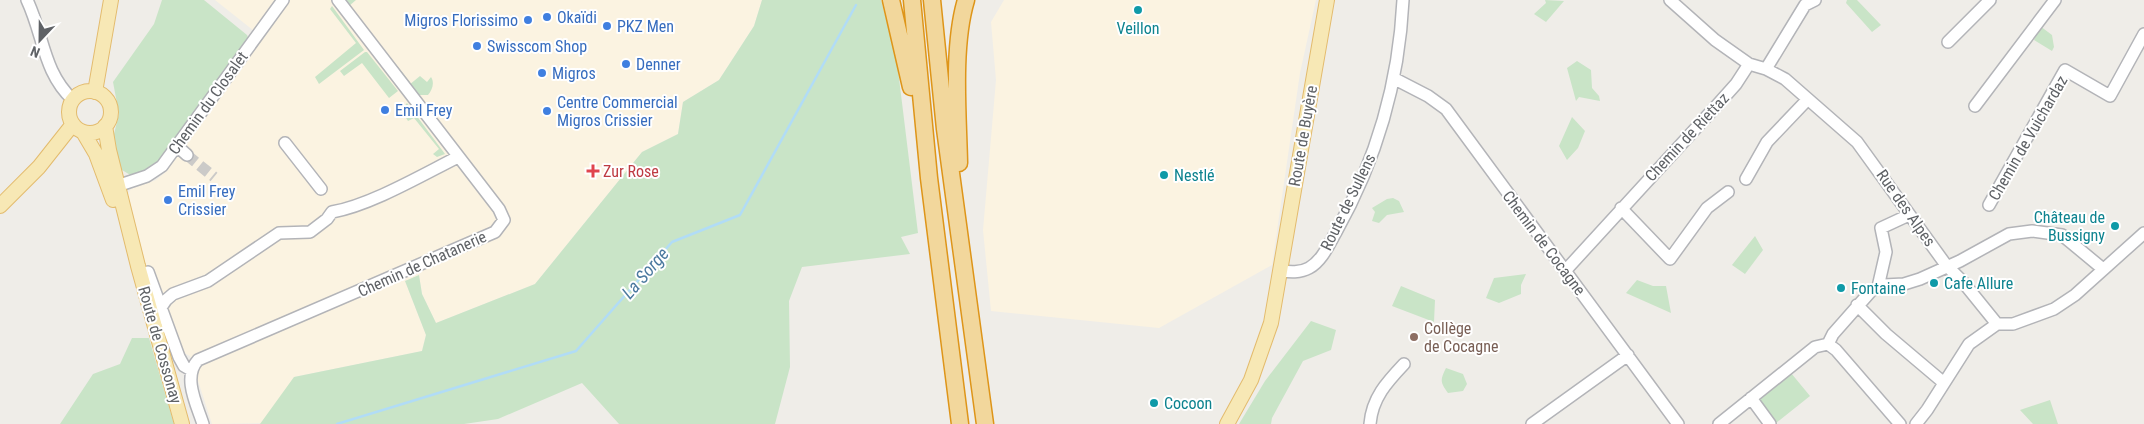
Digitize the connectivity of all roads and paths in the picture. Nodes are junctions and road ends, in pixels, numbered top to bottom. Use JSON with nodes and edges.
{"nodes":[{"id":1,"x":27,"y":0,"type":"edge"},
{"id":2,"x":111,"y":0,"type":"edge"},
{"id":3,"x":283,"y":0,"type":"edge"},
{"id":4,"x":338,"y":0,"type":"edge"},
{"id":5,"x":892,"y":0,"type":"edge"},
{"id":6,"x":912,"y":0,"type":"edge"},
{"id":7,"x":932,"y":0,"type":"edge"},
{"id":8,"x":966,"y":0,"type":"edge"},
{"id":9,"x":1327,"y":0,"type":"edge"},
{"id":10,"x":1403,"y":0,"type":"edge"},
{"id":11,"x":1670,"y":0,"type":"edge"},
{"id":12,"x":1815,"y":0,"type":"edge"},
{"id":13,"x":1990,"y":0,"type":"edge"},
{"id":14,"x":2055,"y":0,"type":"edge"},
{"id":15,"x":1806,"y":3,"type":"edge"},
{"id":16,"x":2144,"y":34,"type":"edge"},
{"id":17,"x":1948,"y":42,"type":"dead end"},
{"id":18,"x":1749,"y":64,"type":"junction"},
{"id":19,"x":1766,"y":69,"type":"junction"},
{"id":20,"x":1395,"y":79,"type":"junction"},
{"id":21,"x":95,"y":92,"type":"junction"},
{"id":22,"x":1808,"y":99,"type":"junction"},
{"id":23,"x":73,"y":100,"type":"junction"},
{"id":24,"x":1975,"y":106,"type":"dead end"},
{"id":25,"x":105,"y":126,"type":"junction"},
{"id":26,"x":78,"y":128,"type":"junction"},
{"id":27,"x":285,"y":143,"type":"dead end"},
{"id":28,"x":177,"y":146,"type":"junction"},
{"id":29,"x":187,"y":155,"type":"tunnel mouth"},
{"id":30,"x":458,"y":157,"type":"junction"},
{"id":31,"x":929,"y":178,"type":"junction"},
{"id":32,"x":1746,"y":178,"type":"dead end"},
{"id":33,"x":117,"y":186,"type":"junction"},
{"id":34,"x":320,"y":189,"type":"dead end"},
{"id":35,"x":1728,"y":192,"type":"dead end"},
{"id":36,"x":1989,"y":205,"type":"dead end"},
{"id":37,"x":0,"y":206,"type":"edge"},
{"id":38,"x":1621,"y":208,"type":"junction"},
{"id":39,"x":1909,"y":214,"type":"junction"},
{"id":40,"x":959,"y":230,"type":"junction"},
{"id":41,"x":2144,"y":233,"type":"edge"},
{"id":42,"x":1946,"y":265,"type":"junction"},
{"id":43,"x":143,"y":269,"type":"junction"},
{"id":44,"x":2103,"y":269,"type":"junction"},
{"id":45,"x":1280,"y":271,"type":"junction"},
{"id":46,"x":1565,"y":271,"type":"junction"},
{"id":47,"x":1878,"y":287,"type":"junction"},
{"id":48,"x":1857,"y":305,"type":"junction"},
{"id":49,"x":162,"y":306,"type":"junction"},
{"id":50,"x":1997,"y":324,"type":"junction"},
{"id":51,"x":1828,"y":344,"type":"junction"},
{"id":52,"x":1628,"y":355,"type":"junction"},
{"id":53,"x":1404,"y":364,"type":"dead end"},
{"id":54,"x":191,"y":370,"type":"junction"},
{"id":55,"x":1944,"y":384,"type":"junction"},
{"id":56,"x":1750,"y":398,"type":"junction"},
{"id":57,"x":182,"y":424,"type":"edge"},
{"id":58,"x":202,"y":424,"type":"edge"},
{"id":59,"x":960,"y":424,"type":"edge"},
{"id":60,"x":985,"y":424,"type":"edge"},
{"id":61,"x":1227,"y":424,"type":"edge"},
{"id":62,"x":1370,"y":424,"type":"edge"},
{"id":63,"x":1532,"y":424,"type":"edge"},
{"id":64,"x":1678,"y":424,"type":"edge"},
{"id":65,"x":1719,"y":424,"type":"edge"},
{"id":66,"x":1770,"y":424,"type":"edge"},
{"id":67,"x":1900,"y":424,"type":"edge"},
{"id":68,"x":1916,"y":424,"type":"edge"}],
"edges":[{"from":1,"to":23,"type":"street"},
{"from":2,"to":21,"type":"main road"},
{"from":3,"to":28,"type":"street","name":"Chemin du Closalet"},
{"from":4,"to":30,"type":"street","name":"Chemin de Chatanerie"},
{"from":5,"to":31,"type":"highway"},
{"from":6,"to":31,"type":"highway"},
{"from":7,"to":40,"type":"highway"},
{"from":8,"to":40,"type":"highway"},
{"from":9,"to":45,"type":"main road","name":"Route de Buyère"},
{"from":10,"to":20,"type":"street","name":"Route de Sullens"},
{"from":11,"to":18,"type":"street","name":"Rue des Alpes"},
{"from":12,"to":15,"type":"street"},
{"from":13,"to":17,"type":"street"},
{"from":14,"to":24,"type":"street"},
{"from":15,"to":19,"type":"street"},
{"from":16,"to":36,"type":"street","name":"Chemin de Vuichardaz"},
{"from":18,"to":19,"type":"street","name":"Rue des Alpes"},
{"from":18,"to":38,"type":"street","name":"Chemin de Riettaz"},
{"from":19,"to":22,"type":"street","name":"Rue des Alpes"},
{"from":20,"to":45,"type":"street","name":"Route de Sullens"},
{"from":20,"to":46,"type":"street","name":"Chemin de Cocagne"},
{"from":21,"to":23,"type":"main road"},
{"from":21,"to":25,"type":"main road"},
{"from":22,"to":32,"type":"street"},
{"from":22,"to":39,"type":"street","name":"Rue des Alpes"},
{"from":23,"to":26,"type":"main road"},
{"from":25,"to":26,"type":"main road"},
{"from":25,"to":33,"type":"main road","name":"Route de Cossonay"},
{"from":26,"to":37,"type":"main road"},
{"from":26,"to":43,"type":"main road","name":"Route de Cossonay"},
{"from":27,"to":34,"type":"street"},
{"from":28,"to":29,"type":"street"},
{"from":28,"to":33,"type":"street","name":"Chemin du Closalet"},
{"from":30,"to":49,"type":"street"},
{"from":30,"to":54,"type":"street","name":"Chemin de Chatanerie"},
{"from":31,"to":59,"type":"highway"},
{"from":33,"to":43,"type":"main road","name":"Route de Cossonay"},
{"from":35,"to":38,"type":"street"},
{"from":38,"to":46,"type":"street","name":"Chemin de Riettaz"},
{"from":39,"to":42,"type":"street","name":"Rue des Alpes"},
{"from":39,"to":47,"type":"street"},
{"from":40,"to":60,"type":"highway"},
{"from":41,"to":44,"type":"street"},
{"from":42,"to":44,"type":"street"},
{"from":42,"to":47,"type":"street"},
{"from":42,"to":50,"type":"street","name":"Rue des Alpes"},
{"from":43,"to":49,"type":"street"},
{"from":43,"to":57,"type":"main road","name":"Route de Cossonay"},
{"from":44,"to":50,"type":"street"},
{"from":45,"to":61,"type":"main road"},
{"from":46,"to":52,"type":"street","name":"Chemin de Cocagne"},
{"from":47,"to":48,"type":"street"},
{"from":48,"to":51,"type":"street"},
{"from":48,"to":55,"type":"street"},
{"from":49,"to":54,"type":"street"},
{"from":50,"to":55,"type":"street"},
{"from":51,"to":56,"type":"street"},
{"from":51,"to":67,"type":"street"},
{"from":52,"to":63,"type":"street"},
{"from":52,"to":64,"type":"street","name":"Chemin de Cocagne"},
{"from":53,"to":62,"type":"street"},
{"from":54,"to":58,"type":"street"},
{"from":55,"to":68,"type":"street"},
{"from":56,"to":65,"type":"street"},
{"from":56,"to":66,"type":"street"}]}
